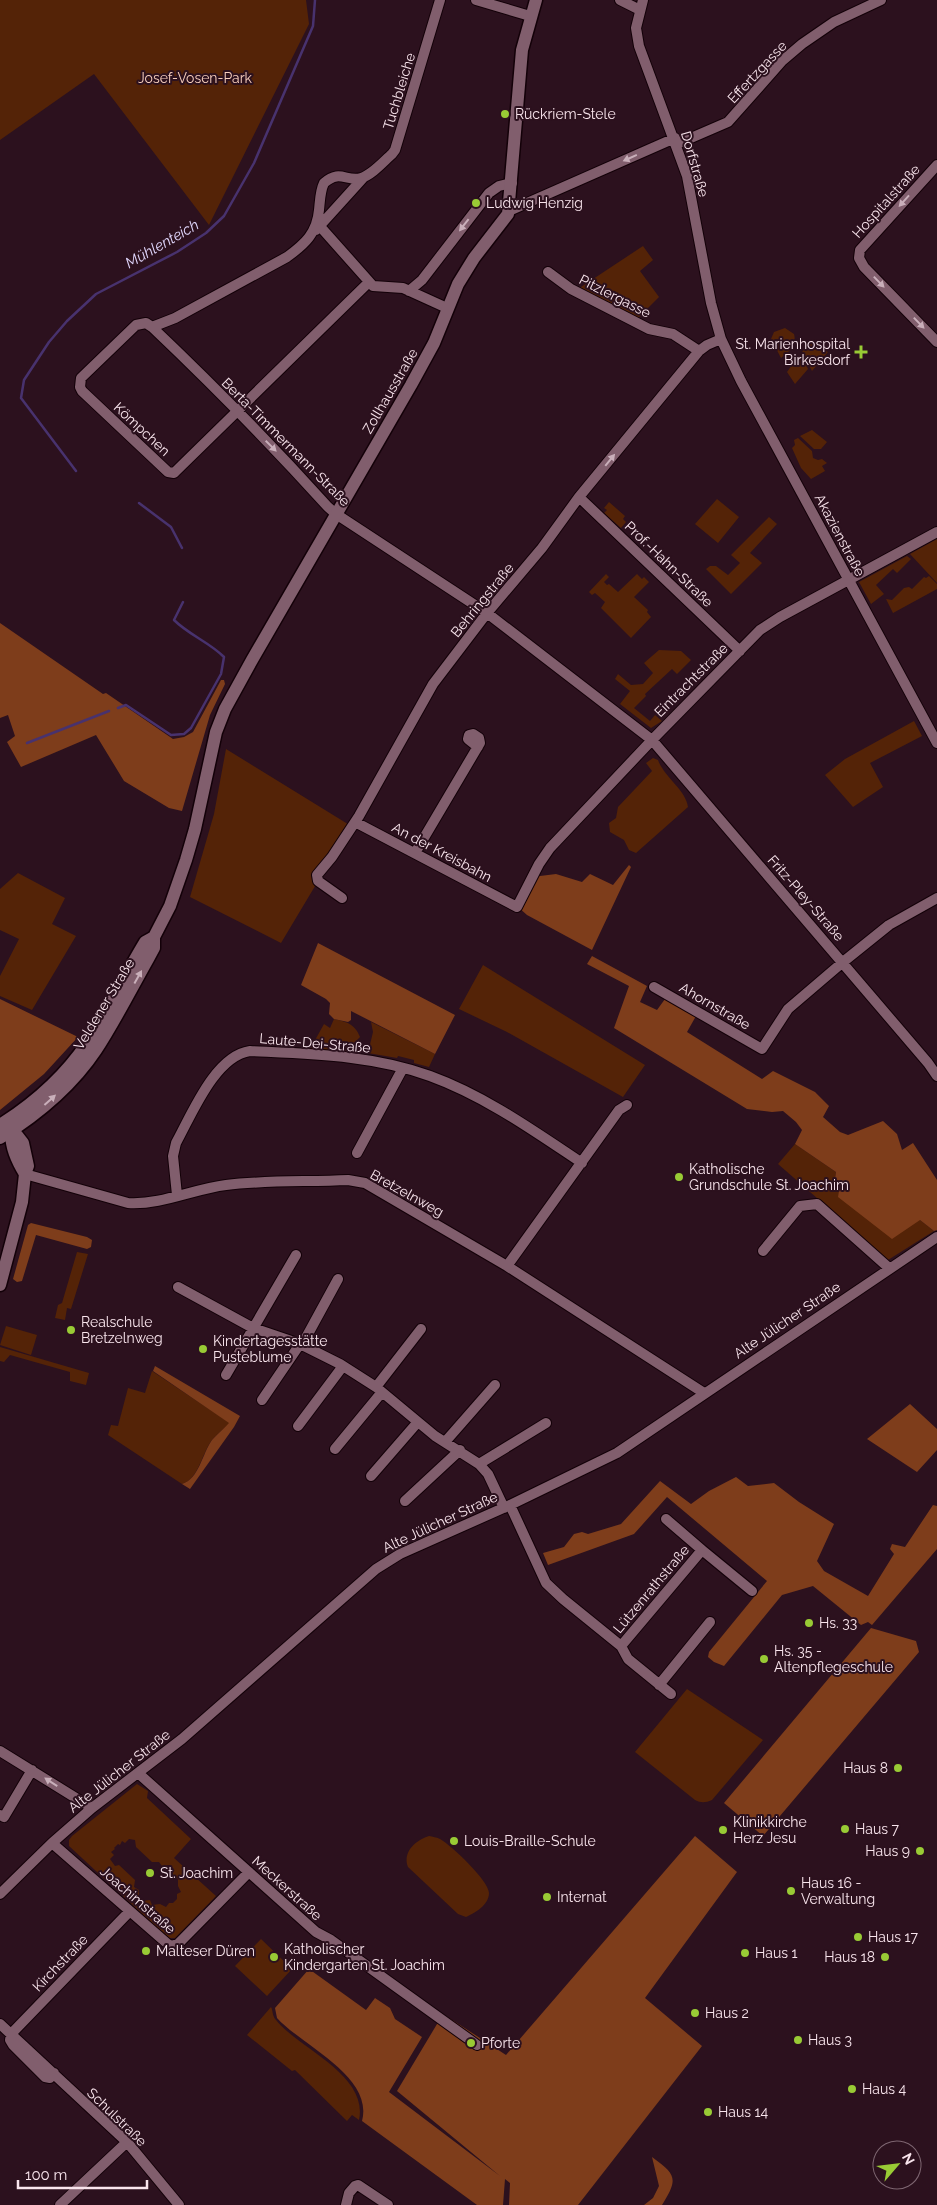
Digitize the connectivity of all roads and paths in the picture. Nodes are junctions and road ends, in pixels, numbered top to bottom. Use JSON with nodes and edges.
{"nodes":[{"id":1,"x":440,"y":0,"type":"edge"},
{"id":2,"x":476,"y":0,"type":"edge"},
{"id":3,"x":536,"y":0,"type":"edge"},
{"id":4,"x":620,"y":0,"type":"edge"},
{"id":5,"x":881,"y":0,"type":"edge"},
{"id":6,"x":641,"y":5,"type":"edge"},
{"id":7,"x":530,"y":16,"type":"junction"},
{"id":8,"x":676,"y":141,"type":"junction"},
{"id":9,"x":937,"y":165,"type":"edge"},
{"id":10,"x":364,"y":177,"type":"junction"},
{"id":11,"x":512,"y":183,"type":"junction"},
{"id":12,"x":509,"y":210,"type":"junction"},
{"id":13,"x":319,"y":224,"type":"junction"},
{"id":14,"x":548,"y":272,"type":"dead end"},
{"id":15,"x":369,"y":282,"type":"junction"},
{"id":16,"x":409,"y":291,"type":"junction"},
{"id":17,"x":447,"y":308,"type":"junction"},
{"id":18,"x":152,"y":327,"type":"junction"},
{"id":19,"x":721,"y":339,"type":"junction"},
{"id":20,"x":937,"y":342,"type":"edge"},
{"id":21,"x":698,"y":351,"type":"junction"},
{"id":22,"x":236,"y":412,"type":"junction"},
{"id":23,"x":578,"y":497,"type":"junction"},
{"id":24,"x":336,"y":514,"type":"junction"},
{"id":25,"x":937,"y":532,"type":"edge"},
{"id":26,"x":848,"y":579,"type":"junction"},
{"id":27,"x":487,"y":613,"type":"junction"},
{"id":28,"x":740,"y":651,"type":"junction"},
{"id":29,"x":652,"y":740,"type":"junction"},
{"id":30,"x":937,"y":743,"type":"edge"},
{"id":31,"x":478,"y":746,"type":"dead end"},
{"id":32,"x":206,"y":778,"type":"joint"},
{"id":33,"x":355,"y":822,"type":"junction"},
{"id":34,"x":415,"y":853,"type":"junction"},
{"id":35,"x":342,"y":898,"type":"dead end"},
{"id":36,"x":937,"y":898,"type":"edge"},
{"id":37,"x":517,"y":907,"type":"joint"},
{"id":38,"x":843,"y":962,"type":"junction"},
{"id":39,"x":654,"y":987,"type":"dead end"},
{"id":40,"x":403,"y":1068,"type":"junction"},
{"id":41,"x":937,"y":1076,"type":"edge"},
{"id":42,"x":627,"y":1105,"type":"dead end"},
{"id":43,"x":6,"y":1125,"type":"edge"},
{"id":44,"x":0,"y":1138,"type":"edge"},
{"id":45,"x":357,"y":1153,"type":"dead end"},
{"id":46,"x":582,"y":1163,"type":"junction"},
{"id":47,"x":25,"y":1174,"type":"junction"},
{"id":48,"x":178,"y":1195,"type":"junction"},
{"id":49,"x":937,"y":1237,"type":"edge"},
{"id":50,"x":763,"y":1251,"type":"dead end"},
{"id":51,"x":296,"y":1255,"type":"dead end"},
{"id":52,"x":507,"y":1266,"type":"junction"},
{"id":53,"x":889,"y":1268,"type":"junction"},
{"id":54,"x":338,"y":1279,"type":"dead end"},
{"id":55,"x":0,"y":1285,"type":"edge"},
{"id":56,"x":178,"y":1287,"type":"dead end"},
{"id":57,"x":253,"y":1328,"type":"junction"},
{"id":58,"x":421,"y":1328,"type":"dead end"},
{"id":59,"x":301,"y":1344,"type":"junction"},
{"id":60,"x":343,"y":1366,"type":"junction"},
{"id":61,"x":226,"y":1375,"type":"dead end"},
{"id":62,"x":496,"y":1385,"type":"dead end"},
{"id":63,"x":379,"y":1390,"type":"junction"},
{"id":64,"x":704,"y":1393,"type":"junction"},
{"id":65,"x":262,"y":1400,"type":"dead end"},
{"id":66,"x":417,"y":1423,"type":"junction"},
{"id":67,"x":546,"y":1423,"type":"dead end"},
{"id":68,"x":298,"y":1426,"type":"dead end"},
{"id":69,"x":445,"y":1442,"type":"junction"},
{"id":70,"x":335,"y":1450,"type":"dead end"},
{"id":71,"x":460,"y":1450,"type":"junction"},
{"id":72,"x":479,"y":1464,"type":"junction"},
{"id":73,"x":371,"y":1476,"type":"dead end"},
{"id":74,"x":405,"y":1501,"type":"dead end"},
{"id":75,"x":507,"y":1506,"type":"junction"},
{"id":76,"x":666,"y":1519,"type":"dead end"},
{"id":77,"x":702,"y":1550,"type":"junction"},
{"id":78,"x":752,"y":1591,"type":"dead end"},
{"id":79,"x":710,"y":1622,"type":"dead end"},
{"id":80,"x":621,"y":1646,"type":"junction"},
{"id":81,"x":659,"y":1685,"type":"junction"},
{"id":82,"x":671,"y":1694,"type":"dead end"},
{"id":83,"x":0,"y":1751,"type":"edge"},
{"id":84,"x":32,"y":1770,"type":"junction"},
{"id":85,"x":138,"y":1773,"type":"junction"},
{"id":86,"x":92,"y":1808,"type":"junction"},
{"id":87,"x":0,"y":1815,"type":"edge"},
{"id":88,"x":52,"y":1842,"type":"junction"},
{"id":89,"x":249,"y":1872,"type":"junction"},
{"id":90,"x":0,"y":1894,"type":"edge"},
{"id":91,"x":130,"y":1912,"type":"junction"},
{"id":92,"x":0,"y":2024,"type":"edge"},
{"id":93,"x":10,"y":2034,"type":"junction"},
{"id":94,"x":477,"y":2045,"type":"dead end"},
{"id":95,"x":127,"y":2142,"type":"junction"},
{"id":96,"x":60,"y":2205,"type":"edge"},
{"id":97,"x":179,"y":2205,"type":"edge"},
{"id":98,"x":346,"y":2205,"type":"edge"},
{"id":99,"x":388,"y":2205,"type":"edge"}],
"edges":[{"from":1,"to":10,"type":"street","name":"Tuchbleiche"},
{"from":2,"to":7,"type":"street"},
{"from":3,"to":7,"type":"street","name":"Zollhausstraße"},
{"from":4,"to":6,"type":"street"},
{"from":5,"to":8,"type":"street","name":"Effertzgasse"},
{"from":6,"to":8,"type":"street","name":"Dorfstraße"},
{"from":7,"to":11,"type":"street","name":"Zollhausstraße"},
{"from":8,"to":12,"type":"street","name":"Effertzgasse","one_way":true},
{"from":8,"to":19,"type":"street","name":"Dorfstraße"},
{"from":9,"to":20,"type":"street","name":"Hospitalstraße","one_way":true},
{"from":10,"to":13,"type":"street","name":"Tuchbleiche"},
{"from":10,"to":13,"type":"street","name":"Tuchbleiche"},
{"from":11,"to":12,"type":"street","name":"Zollhausstraße"},
{"from":11,"to":16,"type":"street","one_way":true},
{"from":12,"to":17,"type":"street","name":"Zollhausstraße"},
{"from":13,"to":15,"type":"street"},
{"from":13,"to":18,"type":"street","name":"Tuchbleiche"},
{"from":14,"to":21,"type":"street","name":"Pitzlergasse"},
{"from":15,"to":16,"type":"street"},
{"from":15,"to":22,"type":"street","name":"Kömpchen"},
{"from":16,"to":17,"type":"street"},
{"from":17,"to":24,"type":"street","name":"Zollhausstraße"},
{"from":18,"to":22,"type":"street","name":"Berta-Timmermann-Straße"},
{"from":18,"to":22,"type":"street","name":"Kömpchen"},
{"from":19,"to":21,"type":"street","name":"Behringstraße"},
{"from":19,"to":26,"type":"street","name":"Akazienstraße"},
{"from":23,"to":21,"type":"street","name":"Behringstraße","one_way":true},
{"from":22,"to":24,"type":"street","name":"Berta-Timmermann-Straße","one_way":true},
{"from":23,"to":27,"type":"street","name":"Behringstraße"},
{"from":23,"to":28,"type":"street","name":"Prof.-Hahn-Straße"},
{"from":24,"to":27,"type":"street","name":"Berta-Timmermann-Straße"},
{"from":24,"to":32,"type":"street","name":"Zollhausstraße"},
{"from":25,"to":26,"type":"street","name":"Eintrachtstraße"},
{"from":26,"to":28,"type":"street","name":"Eintrachtstraße"},
{"from":26,"to":30,"type":"street","name":"Akazienstraße"},
{"from":27,"to":29,"type":"street","name":"Berta-Timmermann-Straße"},
{"from":27,"to":33,"type":"street","name":"Behringstraße"},
{"from":28,"to":29,"type":"street","name":"Eintrachtstraße"},
{"from":29,"to":37,"type":"street","name":"Eintrachtstraße"},
{"from":29,"to":38,"type":"street","name":"Fritz-Pley-Straße"},
{"from":31,"to":34,"type":"street"},
{"from":32,"to":43,"type":"street","name":"Veldener Straße"},
{"from":33,"to":34,"type":"street","name":"An der Kreisbahn"},
{"from":33,"to":35,"type":"street","name":"Behringstraße"},
{"from":34,"to":37,"type":"street","name":"An der Kreisbahn"},
{"from":36,"to":38,"type":"street","name":"Ahornstraße"},
{"from":38,"to":39,"type":"street","name":"Ahornstraße"},
{"from":38,"to":41,"type":"street","name":"Fritz-Pley-Straße"},
{"from":40,"to":45,"type":"street"},
{"from":40,"to":46,"type":"street","name":"Laute-Dei-Straße"},
{"from":40,"to":48,"type":"street","name":"Laute-Dei-Straße"},
{"from":42,"to":46,"type":"street"},
{"from":43,"to":44,"type":"street","name":"Veldener Straße"},
{"from":43,"to":47,"type":"street"},
{"from":46,"to":52,"type":"street"},
{"from":47,"to":48,"type":"street","name":"Bretzelnweg"},
{"from":47,"to":55,"type":"street"},
{"from":48,"to":52,"type":"street","name":"Bretzelnweg"},
{"from":49,"to":53,"type":"street","name":"Alte Jülicher Straße"},
{"from":50,"to":53,"type":"street"},
{"from":51,"to":57,"type":"street"},
{"from":52,"to":64,"type":"street","name":"Bretzelnweg"},
{"from":53,"to":64,"type":"street","name":"Alte Jülicher Straße"},
{"from":54,"to":59,"type":"street"},
{"from":56,"to":57,"type":"street","name":"Lützenrathstraße"},
{"from":57,"to":59,"type":"street","name":"Lützenrathstraße"},
{"from":57,"to":61,"type":"street"},
{"from":58,"to":63,"type":"street"},
{"from":59,"to":60,"type":"street","name":"Lützenrathstraße"},
{"from":59,"to":65,"type":"street"},
{"from":60,"to":63,"type":"street","name":"Lützenrathstraße"},
{"from":60,"to":68,"type":"street"},
{"from":62,"to":69,"type":"street"},
{"from":63,"to":66,"type":"street","name":"Lützenrathstraße"},
{"from":63,"to":70,"type":"street"},
{"from":64,"to":75,"type":"street","name":"Alte Jülicher Straße"},
{"from":66,"to":69,"type":"street","name":"Lützenrathstraße"},
{"from":66,"to":73,"type":"street"},
{"from":67,"to":72,"type":"street"},
{"from":69,"to":71,"type":"street","name":"Lützenrathstraße"},
{"from":71,"to":72,"type":"street","name":"Lützenrathstraße"},
{"from":71,"to":74,"type":"street"},
{"from":72,"to":75,"type":"street","name":"Lützenrathstraße"},
{"from":75,"to":80,"type":"street","name":"Lützenrathstraße"},
{"from":75,"to":85,"type":"street","name":"Alte Jülicher Straße"},
{"from":76,"to":77,"type":"street","name":"Lützenrathstraße"},
{"from":77,"to":78,"type":"street","name":"Lützenrathstraße"},
{"from":77,"to":80,"type":"street","name":"Lützenrathstraße"},
{"from":79,"to":81,"type":"street"},
{"from":80,"to":81,"type":"street","name":"Lützenrathstraße"},
{"from":81,"to":82,"type":"street","name":"Lützenrathstraße"},
{"from":83,"to":84,"type":"street"},
{"from":86,"to":84,"type":"street","one_way":true},
{"from":84,"to":87,"type":"street"},
{"from":85,"to":86,"type":"street","name":"Alte Jülicher Straße"},
{"from":85,"to":89,"type":"street","name":"Meckerstraße"},
{"from":86,"to":88,"type":"street","name":"Alte Jülicher Straße"},
{"from":88,"to":90,"type":"street","name":"Alte Jülicher Straße"},
{"from":88,"to":91,"type":"street","name":"Joachimstraße"},
{"from":89,"to":91,"type":"street","name":"Joachimstraße"},
{"from":89,"to":94,"type":"street","name":"Meckerstraße"},
{"from":91,"to":93,"type":"street","name":"Kirchstraße"},
{"from":92,"to":93,"type":"street","name":"Schulstraße"},
{"from":93,"to":95,"type":"street","name":"Schulstraße"},
{"from":95,"to":96,"type":"street"},
{"from":95,"to":97,"type":"street","name":"Schulstraße"},
{"from":98,"to":99,"type":"street"}]}
